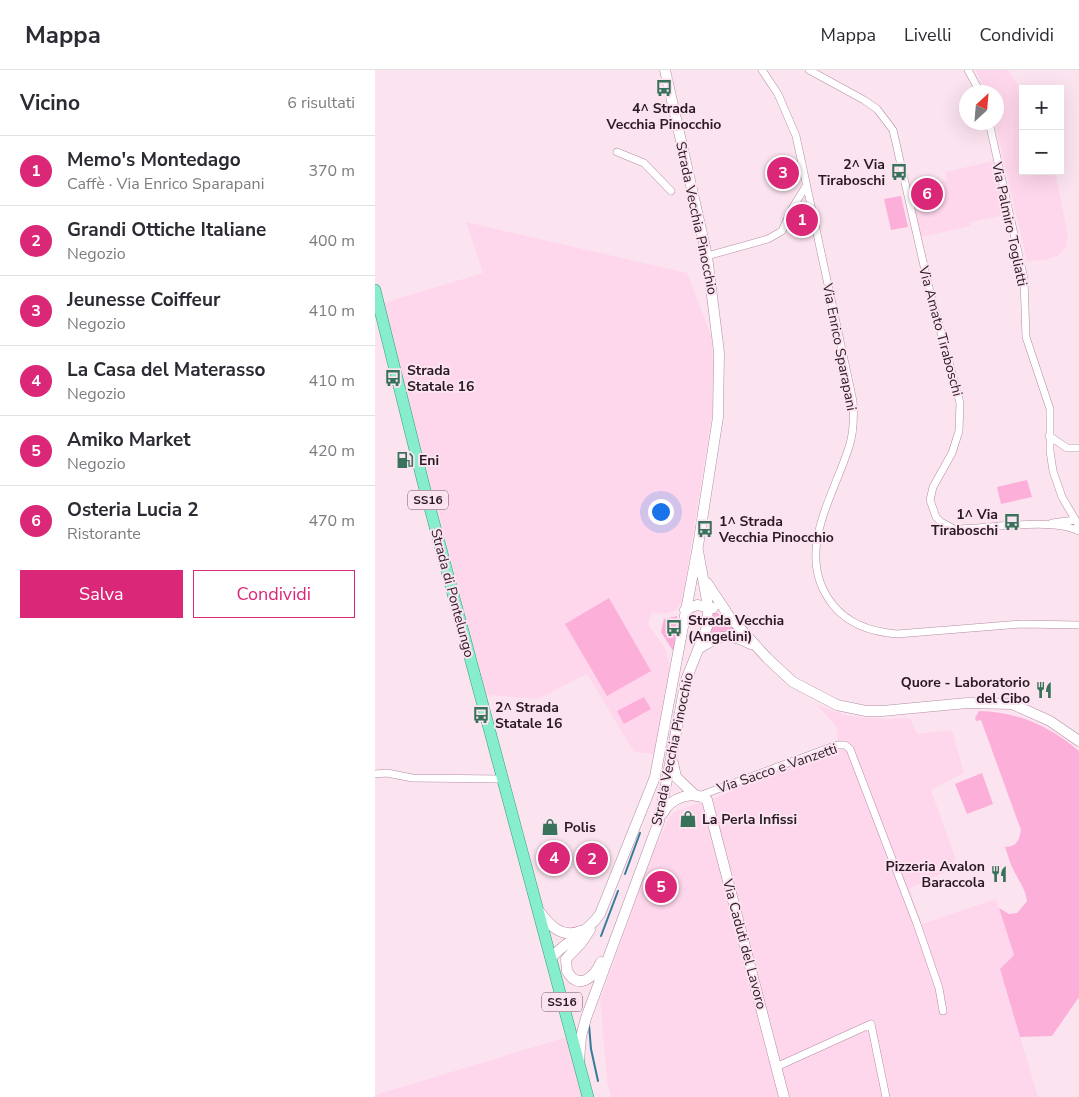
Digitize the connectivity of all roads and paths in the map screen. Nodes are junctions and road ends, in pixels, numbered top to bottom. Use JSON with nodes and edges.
{"nodes":[{"id":1,"x":665,"y":70,"type":"edge"},
{"id":2,"x":762,"y":70,"type":"edge"},
{"id":3,"x":809,"y":70,"type":"edge"},
{"id":4,"x":969,"y":70,"type":"edge"},
{"id":5,"x":976,"y":85,"type":"edge"},
{"id":6,"x":991,"y":130,"type":"edge"},
{"id":7,"x":617,"y":152,"type":"dead end"},
{"id":8,"x":806,"y":186,"type":"junction"},
{"id":9,"x":671,"y":191,"type":"dead end"},
{"id":10,"x":707,"y":256,"type":"junction"},
{"id":11,"x":375,"y":290,"type":"edge"},
{"id":12,"x":1049,"y":436,"type":"junction"},
{"id":13,"x":1079,"y":448,"type":"edge"},
{"id":14,"x":1065,"y":505,"type":"junction"},
{"id":15,"x":1062,"y":523,"type":"junction"},
{"id":16,"x":1077,"y":523,"type":"edge"},
{"id":17,"x":1079,"y":531,"type":"edge"},
{"id":18,"x":697,"y":546,"type":"junction"},
{"id":19,"x":703,"y":575,"type":"junction"},
{"id":20,"x":708,"y":606,"type":"junction"},
{"id":21,"x":685,"y":610,"type":"junction"},
{"id":22,"x":729,"y":616,"type":"junction"},
{"id":23,"x":1079,"y":625,"type":"edge"},
{"id":24,"x":758,"y":648,"type":"junction"},
{"id":25,"x":698,"y":649,"type":"junction"},
{"id":26,"x":1079,"y":741,"type":"edge"},
{"id":27,"x":673,"y":755,"type":"junction"},
{"id":28,"x":375,"y":774,"type":"edge"},
{"id":29,"x":502,"y":779,"type":"junction"},
{"id":30,"x":697,"y":796,"type":"junction"},
{"id":31,"x":659,"y":821,"type":"junction"},
{"id":32,"x":538,"y":909,"type":"junction"},
{"id":33,"x":593,"y":925,"type":"junction"},
{"id":34,"x":613,"y":945,"type":"junction"},
{"id":35,"x":551,"y":958,"type":"junction"},
{"id":36,"x":943,"y":1010,"type":"dead end"},
{"id":37,"x":579,"y":1063,"type":"junction"},
{"id":38,"x":777,"y":1067,"type":"junction"},
{"id":39,"x":588,"y":1097,"type":"edge"},
{"id":40,"x":784,"y":1097,"type":"edge"},
{"id":41,"x":887,"y":1097,"type":"edge"}],
"edges":[{"from":1,"to":10,"type":"street","name":"Strada Vecchia Pinocchio"},
{"from":2,"to":8,"type":"street","name":"Via Enrico Sparapani"},
{"from":3,"to":15,"type":"street","name":"Via Amato Tiraboschi"},
{"from":4,"to":5,"type":"street"},
{"from":6,"to":12,"type":"street","name":"Via Palmiro Togliatti"},
{"from":7,"to":9,"type":"street"},
{"from":8,"to":10,"type":"street"},
{"from":8,"to":23,"type":"street","name":"Via Enrico Sparapani"},
{"from":10,"to":18,"type":"street","name":"Strada Vecchia Pinocchio"},
{"from":11,"to":29,"type":"main road","name":"Strada di Pontelungo","number":"SS16"},
{"from":12,"to":13,"type":"street"},
{"from":12,"to":14,"type":"street","name":"Via Palmiro Togliatti"},
{"from":14,"to":15,"type":"street"},
{"from":14,"to":16,"type":"street","name":"Via Palmiro Togliatti"},
{"from":15,"to":16,"type":"street"},
{"from":15,"to":17,"type":"street","name":"Via Amato Tiraboschi"},
{"from":18,"to":19,"type":"street","name":"Strada Vecchia Pinocchio"},
{"from":18,"to":21,"type":"street","name":"Strada Vecchia Pinocchio"},
{"from":19,"to":20,"type":"street","name":"Strada Vecchia Pinocchio"},
{"from":19,"to":22,"type":"street"},
{"from":20,"to":21,"type":"street"},
{"from":20,"to":22,"type":"street"},
{"from":20,"to":25,"type":"street","name":"Strada Vecchia Pinocchio"},
{"from":21,"to":33,"type":"street","name":"Strada Vecchia Pinocchio"},
{"from":22,"to":24,"type":"street"},
{"from":24,"to":25,"type":"street"},
{"from":24,"to":26,"type":"street"},
{"from":25,"to":27,"type":"street","name":"Strada Vecchia Pinocchio"},
{"from":27,"to":30,"type":"street"},
{"from":27,"to":31,"type":"street","name":"Strada Vecchia Pinocchio"},
{"from":28,"to":29,"type":"street"},
{"from":29,"to":32,"type":"main road","name":"Strada di Pontelungo","number":"SS16"},
{"from":30,"to":31,"type":"street","name":"Via Sacco e Vanzetti"},
{"from":30,"to":36,"type":"street","name":"Via Sacco e Vanzetti"},
{"from":30,"to":38,"type":"street","name":"Via Caduti del Lavoro"},
{"from":31,"to":34,"type":"street","name":"Strada Vecchia Pinocchio"},
{"from":32,"to":33,"type":"street"},
{"from":32,"to":35,"type":"main road","name":"Strada di Pontelungo","number":"SS16"},
{"from":33,"to":34,"type":"street"},
{"from":33,"to":35,"type":"street","name":"Strada Vecchia Pinocchio"},
{"from":34,"to":37,"type":"street","name":"Strada Vecchia Pinocchio"},
{"from":35,"to":37,"type":"main road","name":"Strada di Pontelungo","number":"SS16"},
{"from":37,"to":39,"type":"main road","number":"SS16"},
{"from":38,"to":40,"type":"street","name":"Via Caduti del Lavoro"},
{"from":38,"to":41,"type":"street"}]}
